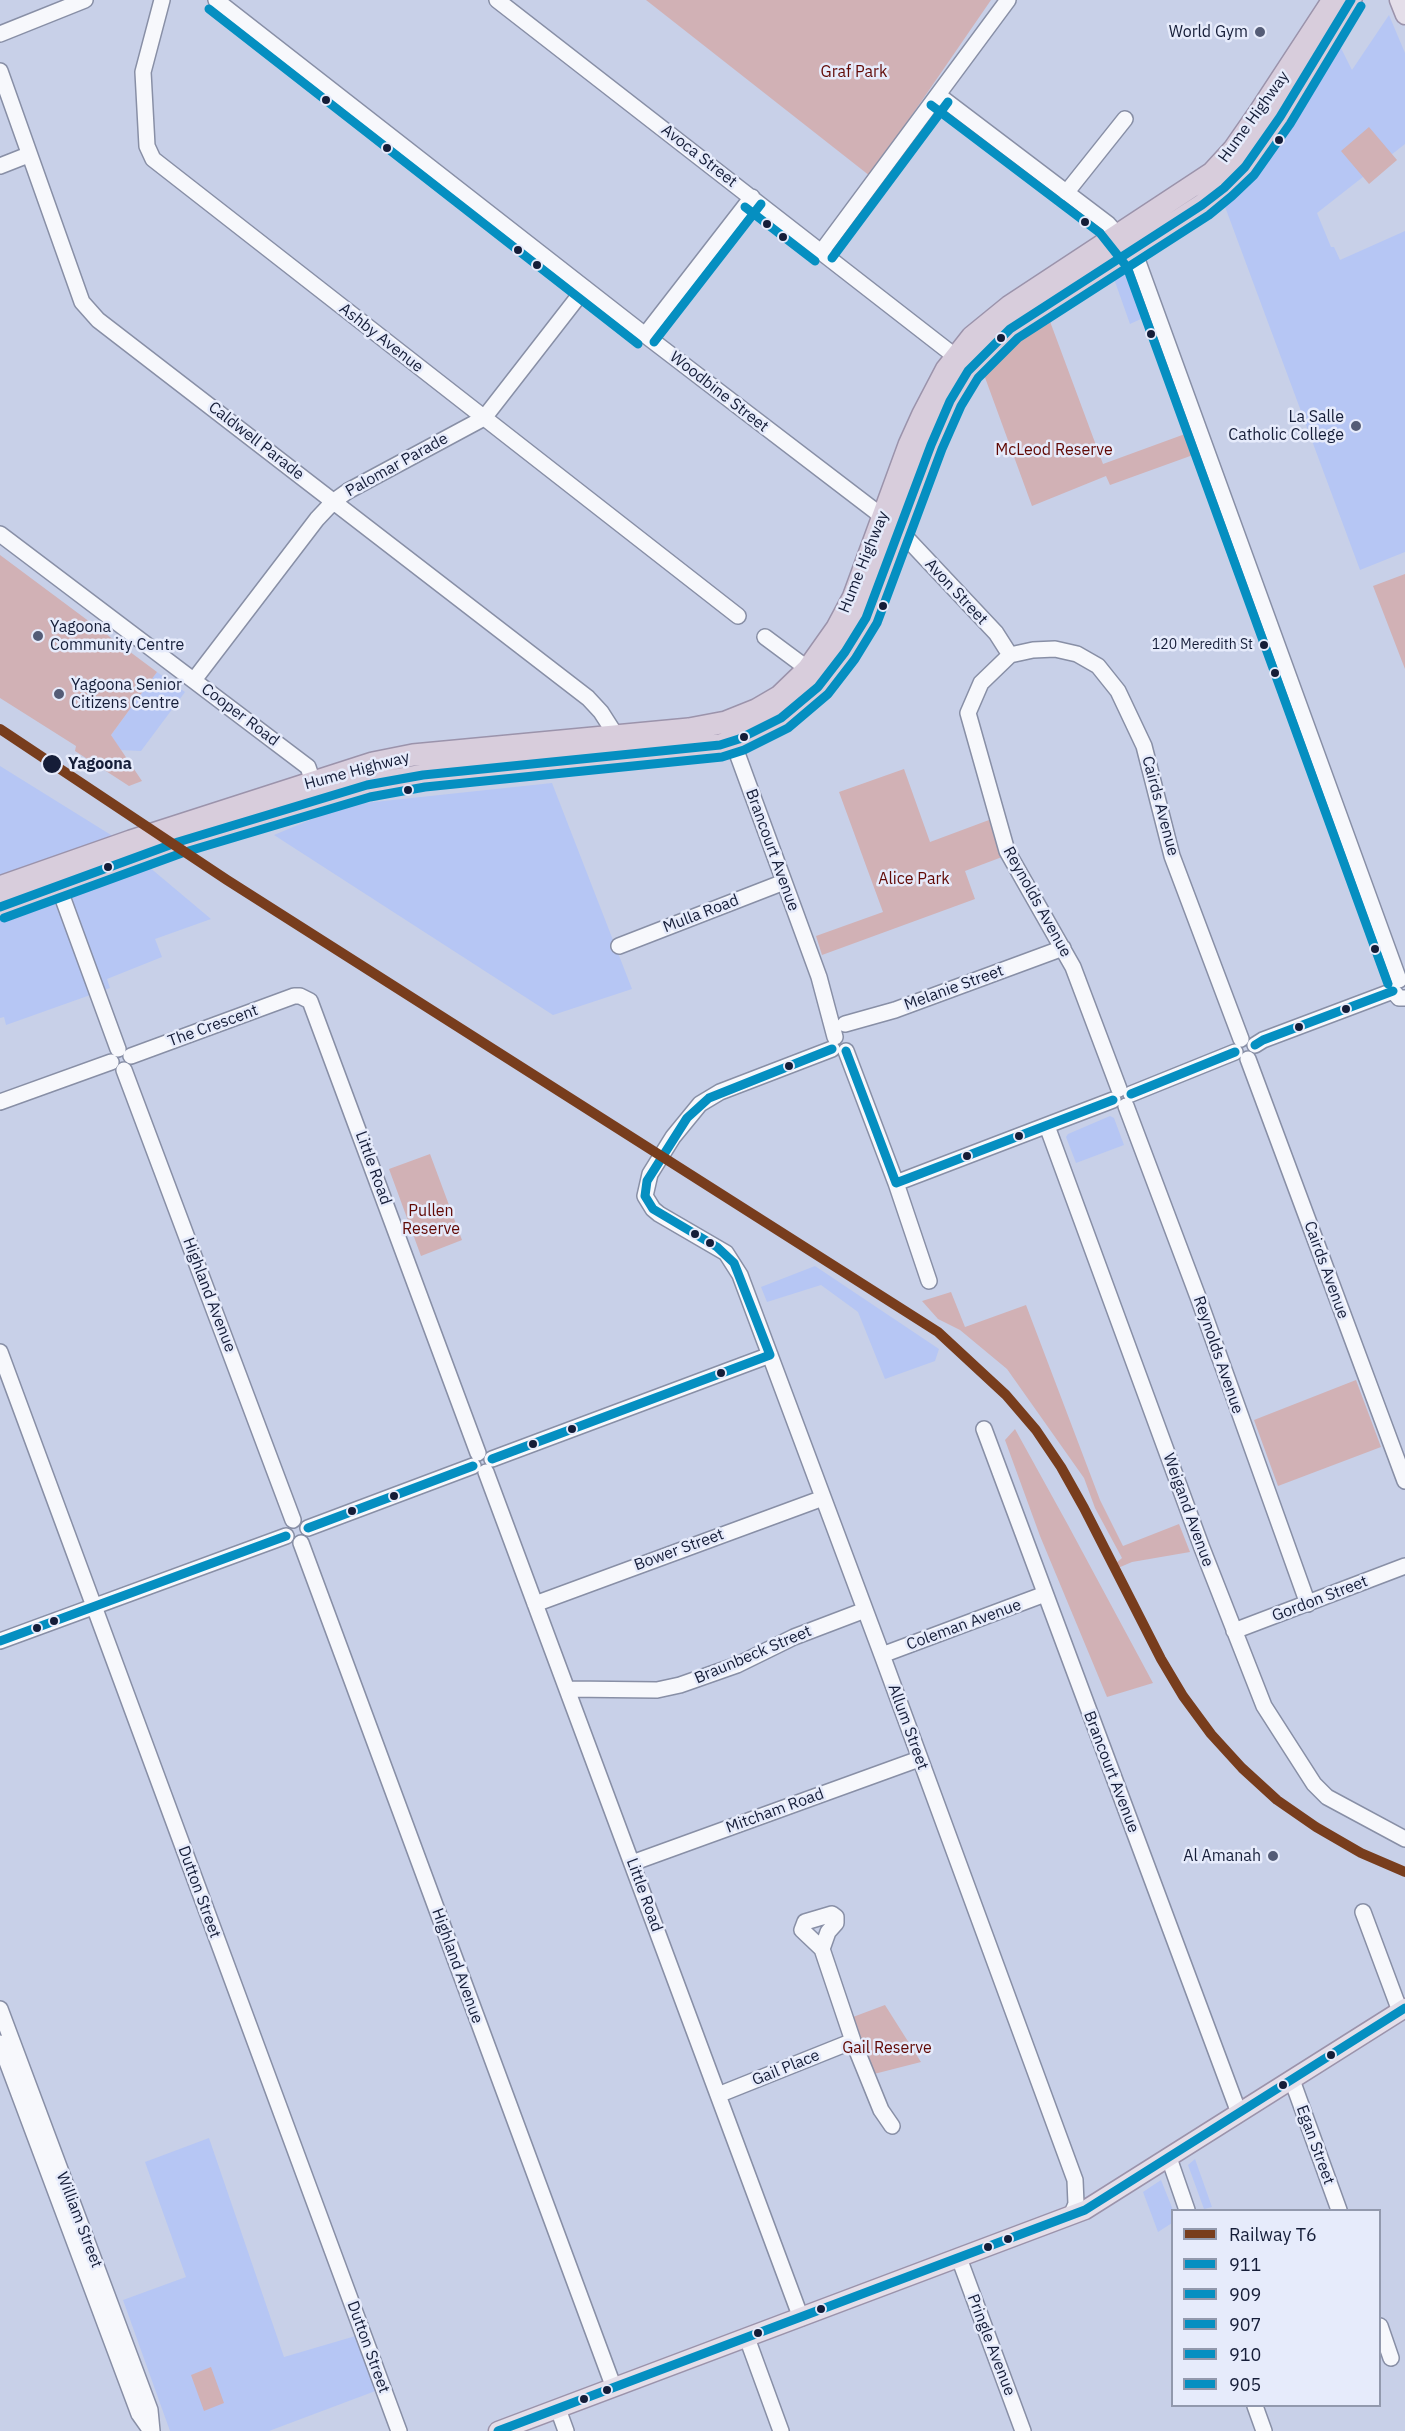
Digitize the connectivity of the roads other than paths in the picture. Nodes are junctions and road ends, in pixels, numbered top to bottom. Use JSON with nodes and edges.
{"nodes":[{"id":1,"x":85,"y":0,"type":"edge"},
{"id":2,"x":162,"y":0,"type":"edge"},
{"id":3,"x":216,"y":0,"type":"edge"},
{"id":4,"x":497,"y":0,"type":"edge"},
{"id":5,"x":1008,"y":0,"type":"edge"},
{"id":6,"x":1333,"y":0,"type":"edge"},
{"id":7,"x":1351,"y":0,"type":"edge"},
{"id":8,"x":0,"y":34,"type":"edge"},
{"id":9,"x":0,"y":71,"type":"edge"},
{"id":10,"x":938,"y":95,"type":"junction"},
{"id":11,"x":1125,"y":119,"type":"dead end"},
{"id":12,"x":28,"y":155,"type":"junction"},
{"id":13,"x":0,"y":166,"type":"edge"},
{"id":14,"x":1216,"y":182,"type":"junction"},
{"id":15,"x":1066,"y":193,"type":"junction"},
{"id":16,"x":752,"y":197,"type":"junction"},
{"id":17,"x":1125,"y":242,"type":"junction"},
{"id":18,"x":822,"y":251,"type":"junction"},
{"id":19,"x":585,"y":288,"type":"junction"},
{"id":20,"x":645,"y":334,"type":"junction"},
{"id":21,"x":956,"y":357,"type":"junction"},
{"id":22,"x":484,"y":418,"type":"junction"},
{"id":23,"x":334,"y":501,"type":"junction"},
{"id":24,"x":891,"y":524,"type":"junction"},
{"id":25,"x":0,"y":534,"type":"edge"},
{"id":26,"x":738,"y":616,"type":"dead end"},
{"id":27,"x":765,"y":637,"type":"dead end"},
{"id":28,"x":1010,"y":655,"type":"junction"},
{"id":29,"x":808,"y":669,"type":"junction"},
{"id":30,"x":194,"y":680,"type":"junction"},
{"id":31,"x":729,"y":732,"type":"junction"},
{"id":32,"x":617,"y":737,"type":"junction"},
{"id":33,"x":316,"y":790,"type":"junction"},
{"id":34,"x":55,"y":877,"type":"junction"},
{"id":35,"x":783,"y":882,"type":"junction"},
{"id":36,"x":0,"y":887,"type":"edge"},
{"id":37,"x":0,"y":906,"type":"edge"},
{"id":38,"x":619,"y":946,"type":"dead end"},
{"id":39,"x":1063,"y":948,"type":"junction"},
{"id":40,"x":819,"y":977,"type":"junction"},
{"id":41,"x":1401,"y":987,"type":"edge"},
{"id":42,"x":294,"y":996,"type":"joint"},
{"id":43,"x":844,"y":1024,"type":"junction"},
{"id":44,"x":840,"y":1044,"type":"junction"},
{"id":45,"x":1245,"y":1049,"type":"junction"},
{"id":46,"x":121,"y":1059,"type":"junction"},
{"id":47,"x":1123,"y":1097,"type":"junction"},
{"id":48,"x":0,"y":1102,"type":"edge"},
{"id":49,"x":1047,"y":1126,"type":"junction"},
{"id":50,"x":896,"y":1183,"type":"junction"},
{"id":51,"x":929,"y":1281,"type":"dead end"},
{"id":52,"x":0,"y":1352,"type":"edge"},
{"id":53,"x":770,"y":1355,"type":"junction"},
{"id":54,"x":984,"y":1429,"type":"dead end"},
{"id":55,"x":482,"y":1463,"type":"junction"},
{"id":56,"x":1405,"y":1481,"type":"edge"},
{"id":57,"x":823,"y":1498,"type":"junction"},
{"id":58,"x":293,"y":1520,"type":"junction"},
{"id":59,"x":308,"y":1528,"type":"junction"},
{"id":60,"x":286,"y":1536,"type":"junction"},
{"id":61,"x":301,"y":1543,"type":"junction"},
{"id":62,"x":1405,"y":1566,"type":"edge"},
{"id":63,"x":1045,"y":1594,"type":"junction"},
{"id":64,"x":535,"y":1604,"type":"junction"},
{"id":65,"x":1308,"y":1604,"type":"junction"},
{"id":66,"x":94,"y":1606,"type":"junction"},
{"id":67,"x":865,"y":1610,"type":"junction"},
{"id":68,"x":1234,"y":1631,"type":"junction"},
{"id":69,"x":0,"y":1641,"type":"edge"},
{"id":70,"x":882,"y":1655,"type":"junction"},
{"id":71,"x":567,"y":1689,"type":"junction"},
{"id":72,"x":919,"y":1760,"type":"junction"},
{"id":73,"x":1405,"y":1839,"type":"edge"},
{"id":74,"x":632,"y":1863,"type":"junction"},
{"id":75,"x":1363,"y":1912,"type":"dead end"},
{"id":76,"x":822,"y":1949,"type":"dead end"},
{"id":77,"x":0,"y":2009,"type":"edge"},
{"id":78,"x":1403,"y":2010,"type":"edge"},
{"id":79,"x":853,"y":2041,"type":"junction"},
{"id":80,"x":0,"y":2043,"type":"edge"},
{"id":81,"x":1292,"y":2080,"type":"junction"},
{"id":82,"x":718,"y":2095,"type":"junction"},
{"id":83,"x":1239,"y":2113,"type":"junction"},
{"id":84,"x":892,"y":2126,"type":"dead end"},
{"id":85,"x":1169,"y":2158,"type":"junction"},
{"id":86,"x":1075,"y":2181,"type":"junction"},
{"id":87,"x":1101,"y":2200,"type":"junction"},
{"id":88,"x":1186,"y":2209,"type":"edge"},
{"id":89,"x":1338,"y":2209,"type":"edge"},
{"id":90,"x":1071,"y":2216,"type":"junction"},
{"id":91,"x":959,"y":2258,"type":"junction"},
{"id":92,"x":801,"y":2318,"type":"junction"},
{"id":93,"x":1381,"y":2329,"type":"edge"},
{"id":94,"x":747,"y":2338,"type":"junction"},
{"id":95,"x":1391,"y":2358,"type":"dead end"},
{"id":96,"x":614,"y":2388,"type":"junction"},
{"id":97,"x":1255,"y":2407,"type":"edge"},
{"id":98,"x":558,"y":2409,"type":"junction"},
{"id":99,"x":152,"y":2431,"type":"edge"},
{"id":100,"x":399,"y":2431,"type":"edge"},
{"id":101,"x":498,"y":2431,"type":"edge"},
{"id":102,"x":566,"y":2431,"type":"edge"},
{"id":103,"x":781,"y":2431,"type":"edge"},
{"id":104,"x":1023,"y":2431,"type":"edge"},
{"id":105,"x":1264,"y":2431,"type":"edge"}],
"edges":[{"from":1,"to":8,"type":"street"},
{"from":2,"to":22,"type":"street","name":"Ashby Avenue"},
{"from":3,"to":19,"type":"street","name":"Woodbine Street"},
{"from":4,"to":16,"type":"street","name":"Avoca Street"},
{"from":5,"to":10,"type":"street"},
{"from":6,"to":14,"type":"highway","name":"Hume Highway"},
{"from":7,"to":14,"type":"highway","name":"Hume Highway"},
{"from":9,"to":12,"type":"street","name":"Caldwell Parade"},
{"from":10,"to":15,"type":"street"},
{"from":10,"to":18,"type":"street"},
{"from":11,"to":15,"type":"street"},
{"from":12,"to":13,"type":"street"},
{"from":12,"to":23,"type":"street","name":"Caldwell Parade"},
{"from":14,"to":17,"type":"highway","name":"Hume Highway"},
{"from":15,"to":17,"type":"street"},
{"from":16,"to":18,"type":"street","name":"Avoca Street"},
{"from":16,"to":20,"type":"street"},
{"from":17,"to":21,"type":"highway","name":"Hume Highway"},
{"from":17,"to":24,"type":"highway","name":"Hume Highway"},
{"from":17,"to":41,"type":"street"},
{"from":18,"to":21,"type":"street","name":"Avoca Street"},
{"from":19,"to":20,"type":"street","name":"Woodbine Street"},
{"from":19,"to":22,"type":"street","name":"Palomar Parade"},
{"from":20,"to":24,"type":"street","name":"Woodbine Street"},
{"from":21,"to":24,"type":"highway","name":"Hume Highway"},
{"from":22,"to":23,"type":"street","name":"Palomar Parade"},
{"from":22,"to":26,"type":"street","name":"Ashby Avenue"},
{"from":23,"to":30,"type":"street","name":"Palomar Parade"},
{"from":23,"to":32,"type":"street","name":"Caldwell Parade"},
{"from":24,"to":28,"type":"street","name":"Avon Street"},
{"from":24,"to":29,"type":"highway","name":"Hume Highway"},
{"from":24,"to":31,"type":"highway","name":"Hume Highway"},
{"from":25,"to":30,"type":"street","name":"Cooper Road"},
{"from":27,"to":29,"type":"street"},
{"from":28,"to":39,"type":"street","name":"Reynolds Avenue"},
{"from":28,"to":45,"type":"street","name":"Cairds Avenue"},
{"from":29,"to":31,"type":"highway","name":"Hume Highway"},
{"from":30,"to":33,"type":"street","name":"Cooper Road"},
{"from":31,"to":32,"type":"highway","name":"Hume Highway"},
{"from":31,"to":33,"type":"highway","name":"Hume Highway"},
{"from":31,"to":35,"type":"street","name":"Brancourt Avenue"},
{"from":32,"to":33,"type":"highway","name":"Hume Highway"},
{"from":33,"to":34,"type":"highway","name":"Hume Highway"},
{"from":34,"to":36,"type":"highway","name":"Hume Highway"},
{"from":34,"to":37,"type":"highway","name":"Hume Highway"},
{"from":34,"to":46,"type":"street","name":"Highland Avenue"},
{"from":35,"to":38,"type":"street","name":"Mulla Road"},
{"from":35,"to":40,"type":"street","name":"Brancourt Avenue"},
{"from":39,"to":43,"type":"street","name":"Melanie Street"},
{"from":39,"to":47,"type":"street","name":"Reynolds Avenue"},
{"from":40,"to":43,"type":"street","name":"Brancourt Avenue"},
{"from":40,"to":44,"type":"street","name":"Brancourt Avenue"},
{"from":41,"to":45,"type":"street"},
{"from":42,"to":46,"type":"street","name":"The Crescent"},
{"from":42,"to":55,"type":"street","name":"Little Road"},
{"from":43,"to":44,"type":"street","name":"Brancourt Avenue"},
{"from":44,"to":50,"type":"street","name":"Brancourt Avenue"},
{"from":44,"to":53,"type":"street","name":"Allum Street"},
{"from":45,"to":47,"type":"street"},
{"from":45,"to":56,"type":"street","name":"Cairds Avenue"},
{"from":46,"to":48,"type":"street","name":"The Crescent"},
{"from":46,"to":58,"type":"street","name":"Highland Avenue"},
{"from":47,"to":49,"type":"street"},
{"from":47,"to":65,"type":"street","name":"Reynolds Avenue"},
{"from":49,"to":50,"type":"street"},
{"from":49,"to":68,"type":"street","name":"Weigand Avenue"},
{"from":50,"to":51,"type":"street","name":"Brancourt Avenue"},
{"from":52,"to":66,"type":"street","name":"Dutton Street"},
{"from":53,"to":55,"type":"street"},
{"from":53,"to":57,"type":"street","name":"Allum Street"},
{"from":54,"to":63,"type":"street","name":"Brancourt Avenue"},
{"from":55,"to":59,"type":"street"},
{"from":55,"to":64,"type":"street","name":"Little Road"},
{"from":57,"to":64,"type":"street","name":"Bower Street"},
{"from":57,"to":67,"type":"street","name":"Allum Street"},
{"from":58,"to":59,"type":"street"},
{"from":58,"to":60,"type":"street"},
{"from":59,"to":61,"type":"street"},
{"from":60,"to":61,"type":"street"},
{"from":60,"to":66,"type":"street"},
{"from":61,"to":96,"type":"street","name":"Highland Avenue"},
{"from":62,"to":65,"type":"street","name":"Gordon Street"},
{"from":63,"to":70,"type":"street","name":"Coleman Avenue"},
{"from":63,"to":83,"type":"street","name":"Brancourt Avenue"},
{"from":64,"to":71,"type":"street","name":"Little Road"},
{"from":65,"to":68,"type":"street","name":"Gordon Street"},
{"from":66,"to":69,"type":"street"},
{"from":66,"to":100,"type":"street","name":"Dutton Street"},
{"from":67,"to":70,"type":"street","name":"Allum Street"},
{"from":67,"to":71,"type":"street","name":"Braunbeck Street"},
{"from":68,"to":73,"type":"street","name":"Weigand Avenue"},
{"from":70,"to":72,"type":"street","name":"Allum Street"},
{"from":71,"to":74,"type":"street","name":"Little Road"},
{"from":72,"to":74,"type":"street","name":"Mitcham Road"},
{"from":72,"to":86,"type":"street","name":"Allum Street"},
{"from":74,"to":82,"type":"street","name":"Little Road"},
{"from":75,"to":78,"type":"street"},
{"from":76,"to":79,"type":"street"},
{"from":77,"to":99,"type":"street","name":"William Street"},
{"from":78,"to":81,"type":"main road"},
{"from":79,"to":82,"type":"street","name":"Gail Place"},
{"from":79,"to":84,"type":"street"},
{"from":80,"to":99,"type":"street","name":"William Street"},
{"from":81,"to":83,"type":"main road"},
{"from":81,"to":89,"type":"street","name":"Egan Street"},
{"from":82,"to":92,"type":"street","name":"Little Road"},
{"from":83,"to":85,"type":"main road"},
{"from":85,"to":87,"type":"main road"},
{"from":85,"to":88,"type":"street"},
{"from":86,"to":87,"type":"street"},
{"from":86,"to":90,"type":"street","name":"Allum Street"},
{"from":87,"to":90,"type":"main road"},
{"from":90,"to":91,"type":"main road"},
{"from":91,"to":92,"type":"main road"},
{"from":91,"to":104,"type":"street","name":"Pringle Avenue"},
{"from":92,"to":94,"type":"main road"},
{"from":93,"to":95,"type":"street"},
{"from":94,"to":96,"type":"main road"},
{"from":94,"to":103,"type":"street"},
{"from":96,"to":98,"type":"main road"},
{"from":97,"to":105,"type":"street"},
{"from":98,"to":101,"type":"main road"},
{"from":98,"to":102,"type":"street"}]}
